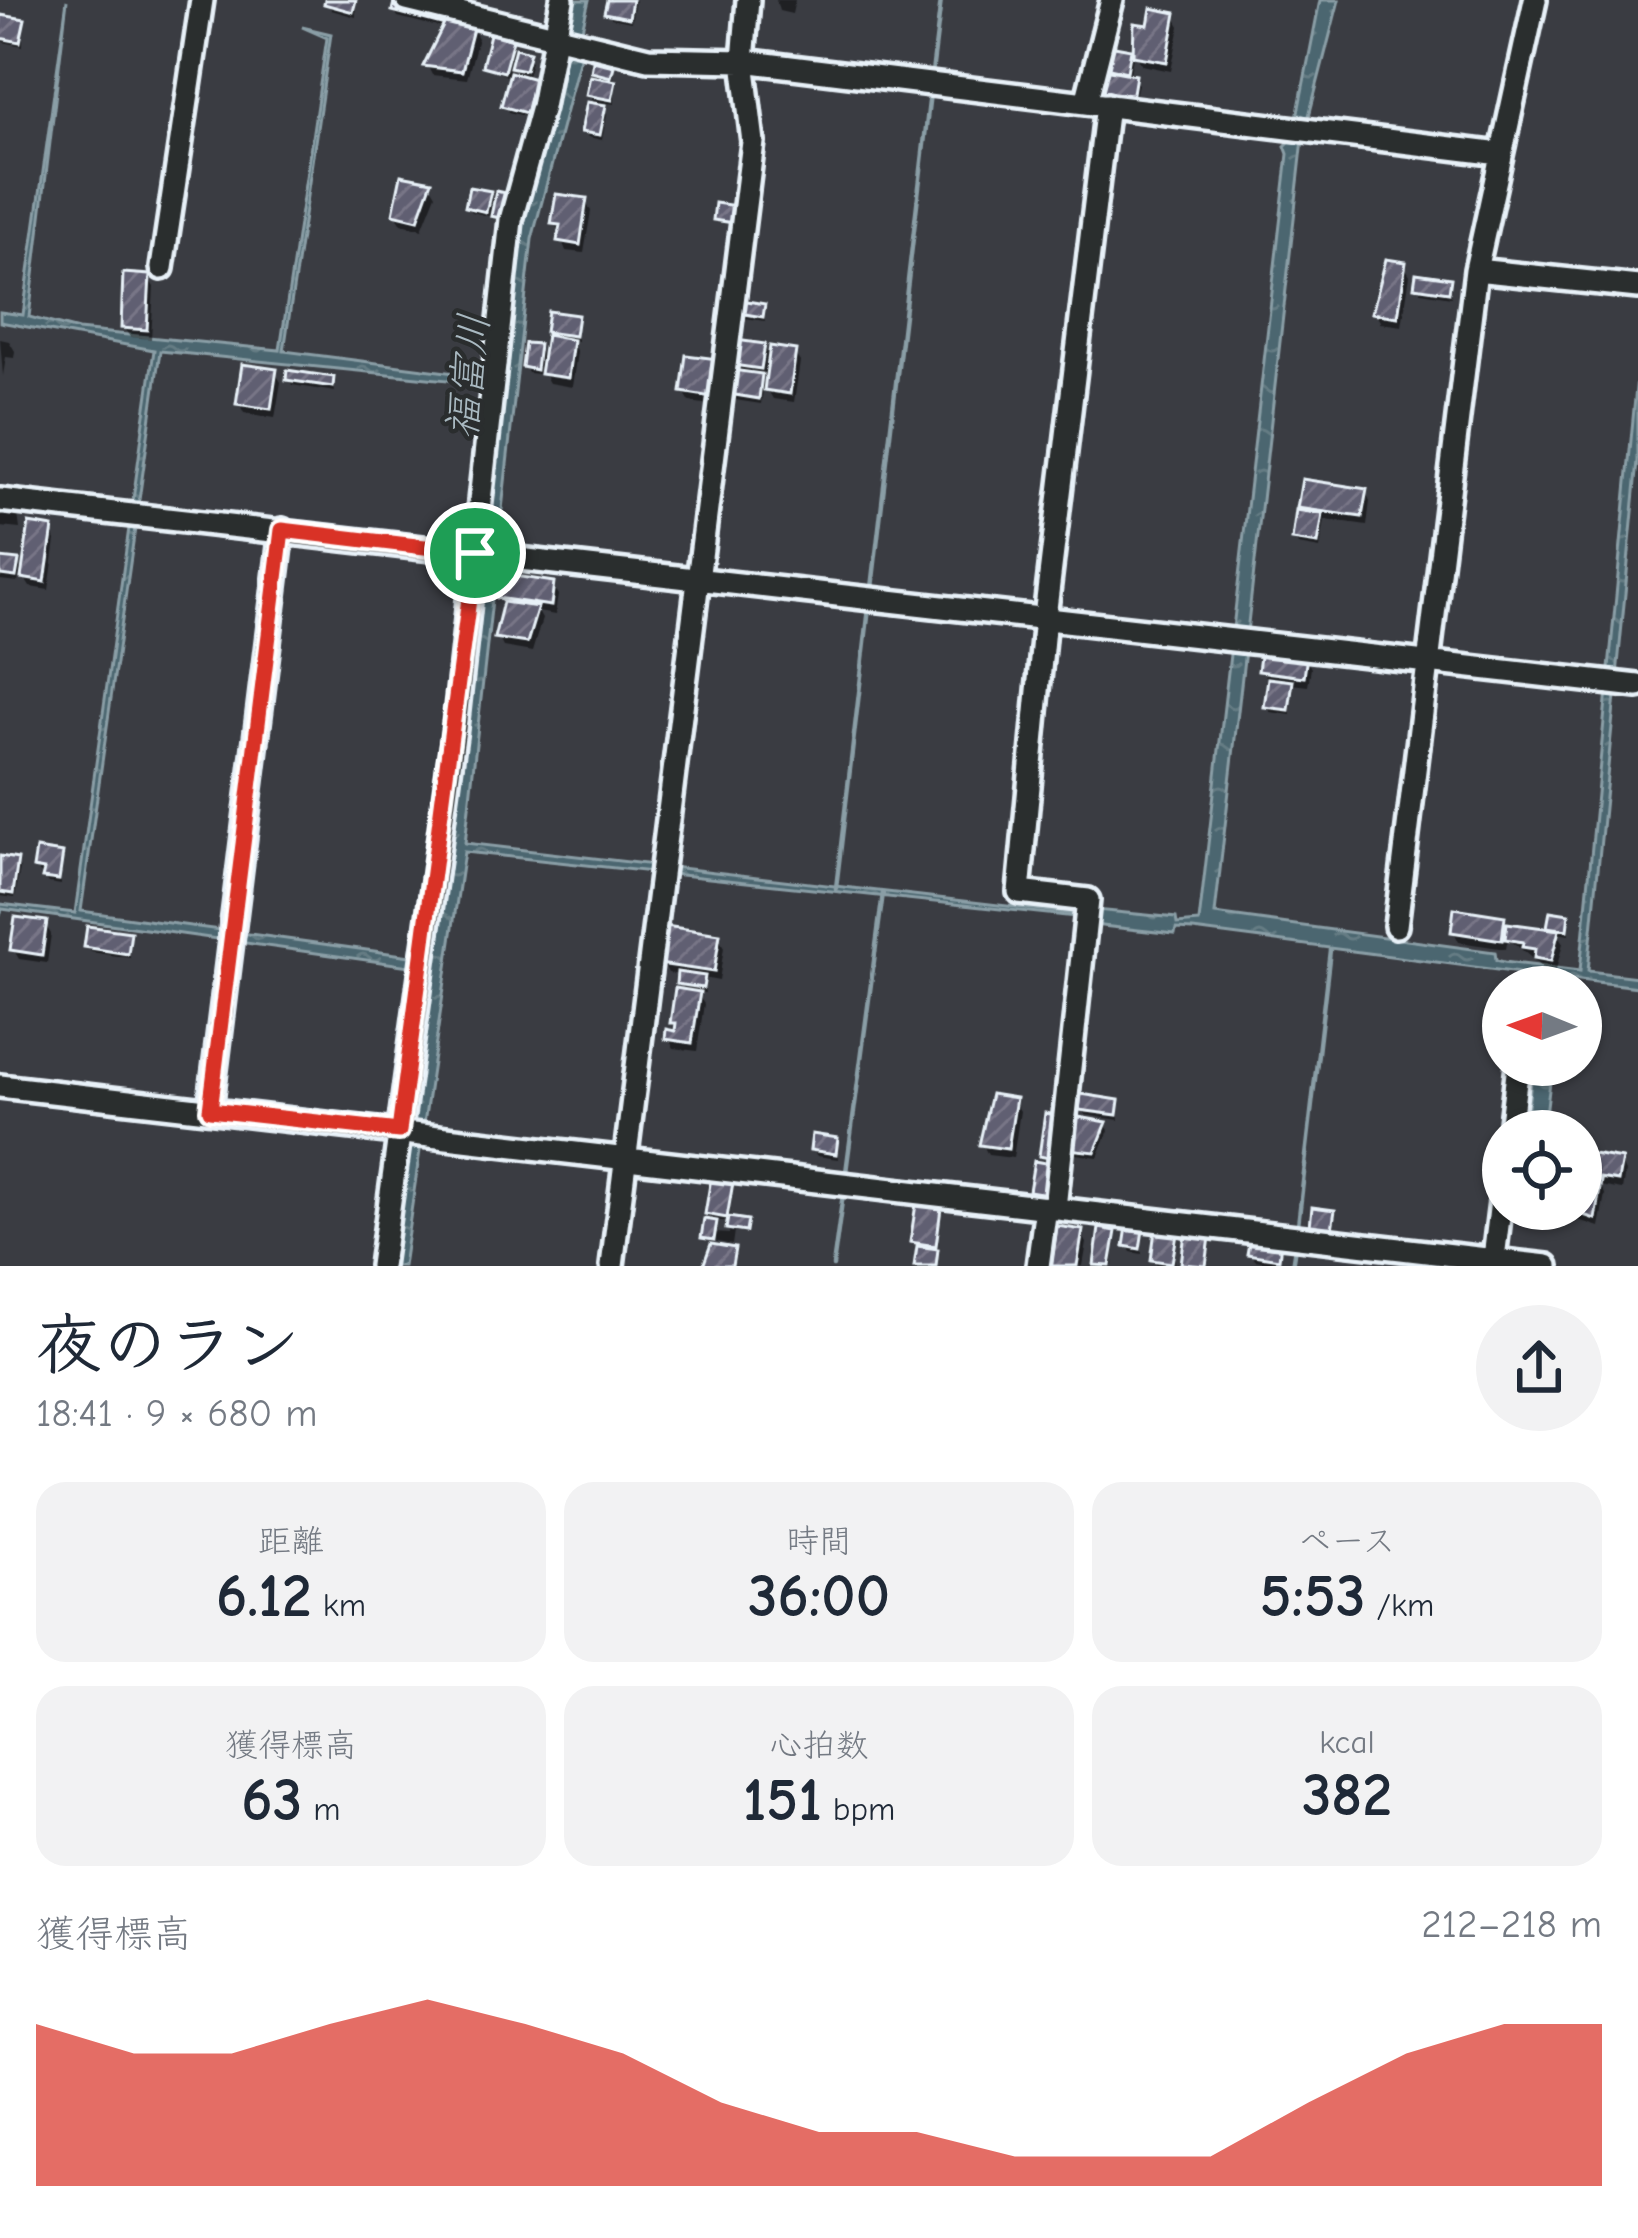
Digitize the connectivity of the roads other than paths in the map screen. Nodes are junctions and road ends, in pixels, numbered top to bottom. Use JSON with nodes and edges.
{"nodes":[{"id":1,"x":202,"y":0,"type":"edge"},
{"id":2,"x":407,"y":0,"type":"edge"},
{"id":3,"x":562,"y":0,"type":"edge"},
{"id":4,"x":748,"y":0,"type":"edge"},
{"id":5,"x":1112,"y":0,"type":"edge"},
{"id":6,"x":1535,"y":0,"type":"edge"},
{"id":7,"x":449,"y":6,"type":"edge"},
{"id":8,"x":566,"y":42,"type":"junction"},
{"id":9,"x":743,"y":61,"type":"junction"},
{"id":10,"x":1096,"y":104,"type":"junction"},
{"id":11,"x":1500,"y":154,"type":"junction"},
{"id":12,"x":162,"y":268,"type":"dead end"},
{"id":13,"x":1476,"y":270,"type":"junction"},
{"id":14,"x":1638,"y":287,"type":"edge"},
{"id":15,"x":0,"y":500,"type":"edge"},
{"id":16,"x":282,"y":530,"type":"junction"},
{"id":17,"x":485,"y":554,"type":"junction"},
{"id":18,"x":697,"y":579,"type":"junction"},
{"id":19,"x":1045,"y":617,"type":"junction"},
{"id":20,"x":1430,"y":662,"type":"junction"},
{"id":21,"x":1620,"y":684,"type":"edge"},
{"id":22,"x":1396,"y":926,"type":"dead end"},
{"id":23,"x":8,"y":1087,"type":"edge"},
{"id":24,"x":210,"y":1110,"type":"junction"},
{"id":25,"x":411,"y":1133,"type":"junction"},
{"id":26,"x":626,"y":1157,"type":"junction"},
{"id":27,"x":1051,"y":1208,"type":"junction"},
{"id":28,"x":1509,"y":1230,"type":"edge"},
{"id":29,"x":1514,"y":1263,"type":"edge"},
{"id":30,"x":381,"y":1266,"type":"edge"},
{"id":31,"x":612,"y":1266,"type":"edge"},
{"id":32,"x":1038,"y":1266,"type":"edge"}],
"edges":[{"from":1,"to":12,"type":"street"},
{"from":2,"to":7,"type":"street"},
{"from":3,"to":8,"type":"street"},
{"from":4,"to":9,"type":"street"},
{"from":5,"to":10,"type":"street"},
{"from":6,"to":11,"type":"street"},
{"from":7,"to":8,"type":"street"},
{"from":8,"to":9,"type":"street"},
{"from":8,"to":17,"type":"street"},
{"from":9,"to":10,"type":"street"},
{"from":9,"to":18,"type":"street"},
{"from":10,"to":11,"type":"street"},
{"from":10,"to":19,"type":"street"},
{"from":11,"to":13,"type":"street"},
{"from":13,"to":14,"type":"street"},
{"from":13,"to":20,"type":"street"},
{"from":15,"to":16,"type":"street"},
{"from":16,"to":17,"type":"street"},
{"from":16,"to":24,"type":"street"},
{"from":17,"to":18,"type":"street"},
{"from":17,"to":25,"type":"street"},
{"from":18,"to":19,"type":"street"},
{"from":18,"to":26,"type":"street"},
{"from":19,"to":20,"type":"street"},
{"from":19,"to":27,"type":"street"},
{"from":20,"to":21,"type":"street"},
{"from":20,"to":22,"type":"street"},
{"from":23,"to":24,"type":"street"},
{"from":24,"to":25,"type":"street"},
{"from":25,"to":26,"type":"street"},
{"from":25,"to":30,"type":"street"},
{"from":26,"to":27,"type":"street"},
{"from":26,"to":31,"type":"street"},
{"from":27,"to":29,"type":"street"},
{"from":27,"to":32,"type":"street"},
{"from":28,"to":29,"type":"street"}]}
